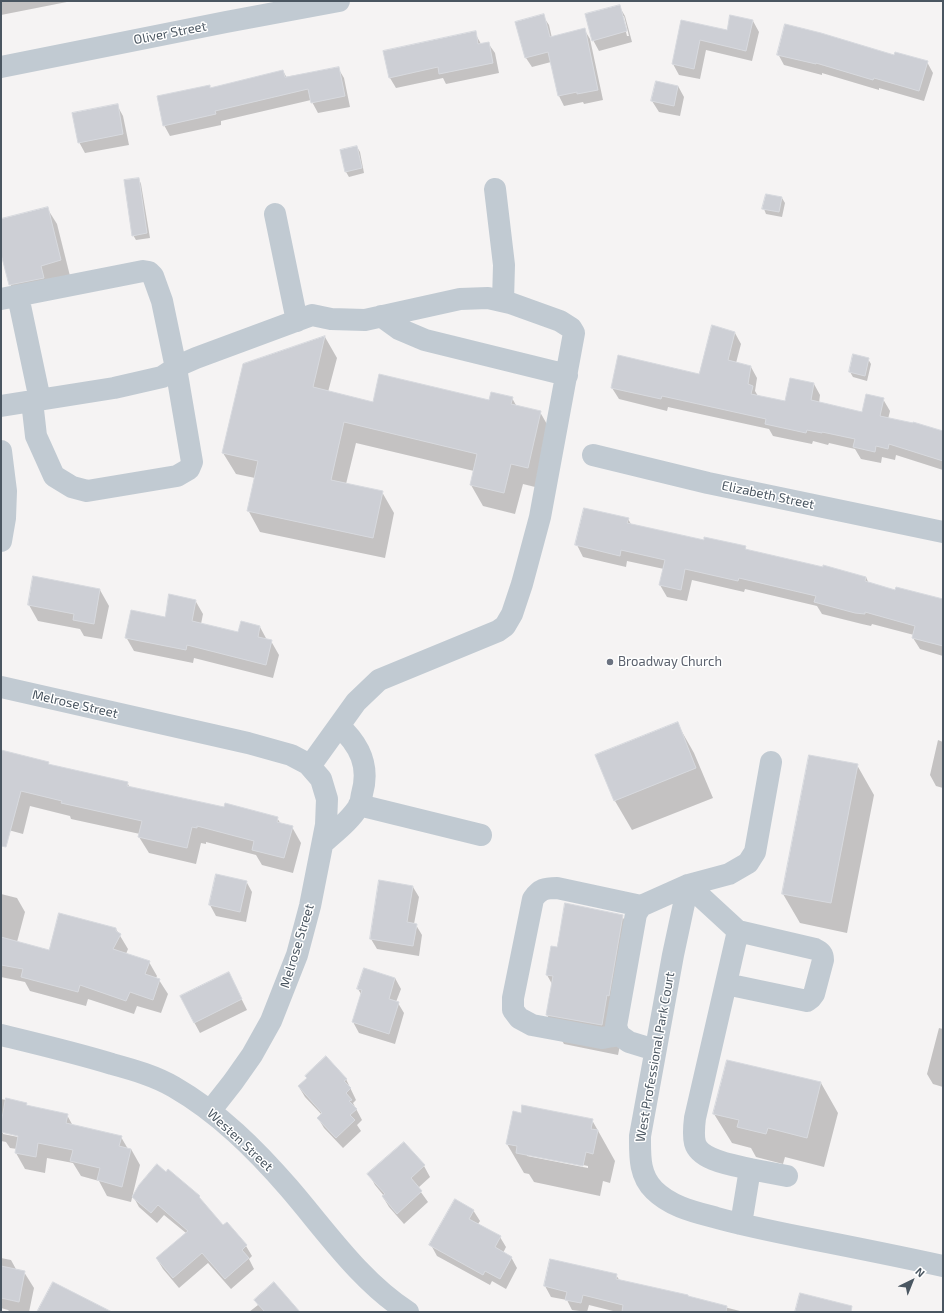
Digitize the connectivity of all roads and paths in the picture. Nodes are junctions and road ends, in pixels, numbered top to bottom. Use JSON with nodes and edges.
{"nodes":[{"id":1,"x":339,"y":1,"type":"edge"},
{"id":2,"x":1,"y":68,"type":"edge"},
{"id":3,"x":495,"y":189,"type":"dead end"},
{"id":4,"x":275,"y":214,"type":"dead end"},
{"id":5,"x":9,"y":297,"type":"edge"},
{"id":6,"x":502,"y":301,"type":"junction"},
{"id":7,"x":381,"y":316,"type":"junction"},
{"id":8,"x":297,"y":321,"type":"junction"},
{"id":9,"x":176,"y":368,"type":"junction"},
{"id":10,"x":567,"y":375,"type":"junction"},
{"id":11,"x":36,"y":401,"type":"junction"},
{"id":12,"x":1,"y":406,"type":"edge"},
{"id":13,"x":1,"y":451,"type":"edge"},
{"id":14,"x":593,"y":456,"type":"dead end"},
{"id":15,"x":943,"y":532,"type":"edge"},
{"id":16,"x":1,"y":541,"type":"edge"},
{"id":17,"x":1,"y":687,"type":"edge"},
{"id":18,"x":344,"y":720,"type":"junction"},
{"id":19,"x":771,"y":762,"type":"dead end"},
{"id":20,"x":310,"y":766,"type":"junction"},
{"id":21,"x":359,"y":805,"type":"junction"},
{"id":22,"x":481,"y":835,"type":"dead end"},
{"id":23,"x":323,"y":843,"type":"junction"},
{"id":24,"x":688,"y":885,"type":"junction"},
{"id":25,"x":641,"y":906,"type":"junction"},
{"id":26,"x":738,"y":931,"type":"junction"},
{"id":27,"x":726,"y":984,"type":"junction"},
{"id":28,"x":619,"y":1035,"type":"junction"},
{"id":29,"x":1,"y":1036,"type":"edge"},
{"id":30,"x":655,"y":1050,"type":"junction"},
{"id":31,"x":210,"y":1110,"type":"junction"},
{"id":32,"x":750,"y":1169,"type":"junction"},
{"id":33,"x":787,"y":1176,"type":"dead end"},
{"id":34,"x":741,"y":1224,"type":"junction"},
{"id":35,"x":943,"y":1266,"type":"edge"},
{"id":36,"x":408,"y":1312,"type":"edge"}],
"edges":[{"from":1,"to":2,"type":"street","name":"Oliver Street"},
{"from":3,"to":6,"type":"street"},
{"from":4,"to":8,"type":"street"},
{"from":5,"to":9,"type":"street"},
{"from":5,"to":11,"type":"street"},
{"from":6,"to":7,"type":"street"},
{"from":6,"to":10,"type":"street"},
{"from":7,"to":8,"type":"street"},
{"from":7,"to":10,"type":"street"},
{"from":8,"to":9,"type":"street"},
{"from":9,"to":11,"type":"street"},
{"from":9,"to":11,"type":"street"},
{"from":10,"to":18,"type":"street"},
{"from":11,"to":12,"type":"street"},
{"from":13,"to":16,"type":"street"},
{"from":14,"to":15,"type":"street","name":"Elizabeth Street"},
{"from":17,"to":20,"type":"street","name":"Melrose Street"},
{"from":18,"to":20,"type":"street"},
{"from":18,"to":21,"type":"street"},
{"from":19,"to":24,"type":"street"},
{"from":20,"to":23,"type":"street","name":"Melrose Street"},
{"from":21,"to":22,"type":"street"},
{"from":21,"to":23,"type":"street"},
{"from":23,"to":31,"type":"street","name":"Melrose Street"},
{"from":24,"to":25,"type":"street"},
{"from":24,"to":26,"type":"street"},
{"from":24,"to":30,"type":"street","name":"West Professional Park Court"},
{"from":25,"to":28,"type":"street"},
{"from":25,"to":28,"type":"street"},
{"from":26,"to":27,"type":"street"},
{"from":26,"to":27,"type":"street"},
{"from":27,"to":32,"type":"street"},
{"from":28,"to":30,"type":"street"},
{"from":29,"to":31,"type":"street","name":"Westen Street"},
{"from":30,"to":34,"type":"street","name":"West Professional Park Court"},
{"from":31,"to":36,"type":"street","name":"Westen Street"},
{"from":32,"to":33,"type":"street"},
{"from":32,"to":34,"type":"street"},
{"from":34,"to":35,"type":"street","name":"West Professional Park Court"}]}
